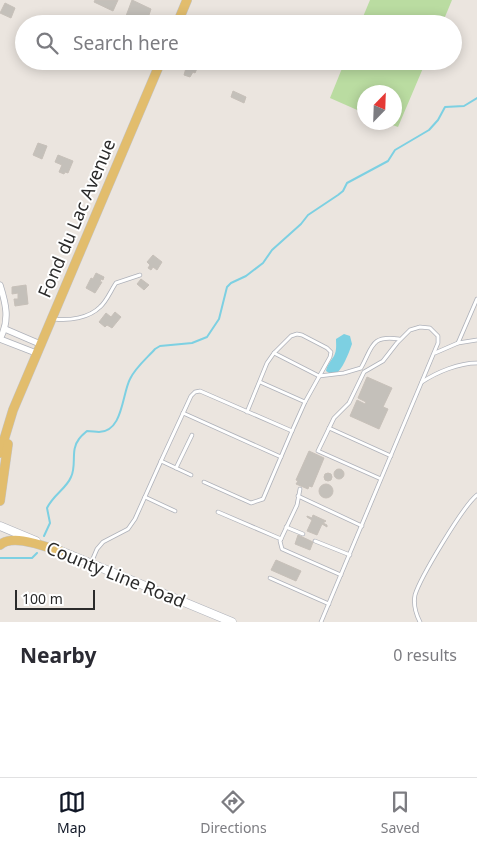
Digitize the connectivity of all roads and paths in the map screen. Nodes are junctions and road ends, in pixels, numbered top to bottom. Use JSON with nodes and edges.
{"nodes":[{"id":1,"x":187,"y":0,"type":"edge"},
{"id":2,"x":181,"y":15,"type":"edge"},
{"id":3,"x":157,"y":70,"type":"edge"},
{"id":4,"x":140,"y":275,"type":"dead end"},
{"id":5,"x":0,"y":285,"type":"edge"},
{"id":6,"x":477,"y":299,"type":"edge"},
{"id":7,"x":51,"y":319,"type":"junction"},
{"id":8,"x":4,"y":329,"type":"junction"},
{"id":9,"x":0,"y":339,"type":"edge"},
{"id":10,"x":399,"y":339,"type":"junction"},
{"id":11,"x":477,"y":340,"type":"edge"},
{"id":12,"x":458,"y":343,"type":"junction"},
{"id":13,"x":40,"y":344,"type":"junction"},
{"id":14,"x":36,"y":353,"type":"junction"},
{"id":15,"x":274,"y":353,"type":"junction"},
{"id":16,"x":434,"y":353,"type":"junction"},
{"id":17,"x":477,"y":363,"type":"edge"},
{"id":18,"x":320,"y":376,"type":"junction"},
{"id":19,"x":260,"y":382,"type":"junction"},
{"id":20,"x":422,"y":382,"type":"junction"},
{"id":21,"x":23,"y":388,"type":"junction"},
{"id":22,"x":305,"y":402,"type":"junction"},
{"id":23,"x":247,"y":412,"type":"junction"},
{"id":24,"x":183,"y":413,"type":"junction"},
{"id":25,"x":329,"y":428,"type":"junction"},
{"id":26,"x":292,"y":431,"type":"junction"},
{"id":27,"x":192,"y":434,"type":"dead end"},
{"id":28,"x":0,"y":453,"type":"edge"},
{"id":29,"x":281,"y":456,"type":"junction"},
{"id":30,"x":391,"y":456,"type":"junction"},
{"id":31,"x":161,"y":461,"type":"junction"},
{"id":32,"x":176,"y":468,"type":"junction"},
{"id":33,"x":191,"y":474,"type":"dead end"},
{"id":34,"x":382,"y":479,"type":"junction"},
{"id":35,"x":204,"y":482,"type":"dead end"},
{"id":36,"x":300,"y":489,"type":"dead end"},
{"id":37,"x":477,"y":495,"type":"edge"},
{"id":38,"x":298,"y":496,"type":"junction"},
{"id":39,"x":145,"y":497,"type":"junction"},
{"id":40,"x":0,"y":500,"type":"edge"},
{"id":41,"x":174,"y":511,"type":"dead end"},
{"id":42,"x":218,"y":512,"type":"dead end"},
{"id":43,"x":0,"y":526,"type":"edge"},
{"id":44,"x":362,"y":526,"type":"junction"},
{"id":45,"x":286,"y":527,"type":"junction"},
{"id":46,"x":303,"y":534,"type":"dead end"},
{"id":47,"x":281,"y":539,"type":"junction"},
{"id":48,"x":315,"y":541,"type":"dead end"},
{"id":49,"x":0,"y":545,"type":"edge"},
{"id":50,"x":60,"y":551,"type":"junction"},
{"id":51,"x":350,"y":555,"type":"junction"},
{"id":52,"x":91,"y":564,"type":"junction"},
{"id":53,"x":341,"y":575,"type":"junction"},
{"id":54,"x":270,"y":578,"type":"dead end"},
{"id":55,"x":329,"y":604,"type":"junction"},
{"id":56,"x":232,"y":622,"type":"edge"},
{"id":57,"x":322,"y":622,"type":"edge"},
{"id":58,"x":420,"y":622,"type":"edge"}],
"edges":[{"from":1,"to":2,"type":"main road"},
{"from":3,"to":7,"type":"main road","name":"Fond du Lac Avenue"},
{"from":4,"to":7,"type":"lane"},
{"from":5,"to":8,"type":"street"},
{"from":6,"to":12,"type":"lane"},
{"from":7,"to":13,"type":"main road","name":"Fond du Lac Avenue"},
{"from":8,"to":9,"type":"street"},
{"from":8,"to":13,"type":"street"},
{"from":9,"to":14,"type":"street"},
{"from":10,"to":16,"type":"lane"},
{"from":10,"to":18,"type":"lane"},
{"from":10,"to":25,"type":"lane"},
{"from":11,"to":12,"type":"lane"},
{"from":12,"to":16,"type":"lane"},
{"from":13,"to":14,"type":"main road","name":"Fond du Lac Avenue"},
{"from":14,"to":21,"type":"main road","name":"Fond du Lac Avenue"},
{"from":15,"to":18,"type":"lane"},
{"from":15,"to":18,"type":"lane"},
{"from":15,"to":19,"type":"lane"},
{"from":16,"to":20,"type":"lane"},
{"from":17,"to":20,"type":"lane"},
{"from":18,"to":22,"type":"lane"},
{"from":19,"to":22,"type":"lane"},
{"from":19,"to":23,"type":"lane"},
{"from":20,"to":30,"type":"lane"},
{"from":21,"to":28,"type":"main road","name":"Fond du Lac Avenue"},
{"from":21,"to":40,"type":"main road","name":"Fond du Lac Avenue"},
{"from":22,"to":26,"type":"lane"},
{"from":23,"to":24,"type":"lane"},
{"from":23,"to":26,"type":"lane"},
{"from":24,"to":29,"type":"lane"},
{"from":24,"to":31,"type":"lane"},
{"from":25,"to":30,"type":"lane"},
{"from":25,"to":34,"type":"lane"},
{"from":26,"to":29,"type":"lane"},
{"from":27,"to":32,"type":"lane"},
{"from":29,"to":35,"type":"lane"},
{"from":30,"to":34,"type":"lane"},
{"from":31,"to":32,"type":"lane"},
{"from":31,"to":39,"type":"lane"},
{"from":32,"to":33,"type":"lane"},
{"from":34,"to":44,"type":"lane"},
{"from":36,"to":38,"type":"lane"},
{"from":37,"to":58,"type":"lane"},
{"from":38,"to":44,"type":"lane"},
{"from":38,"to":45,"type":"lane"},
{"from":39,"to":41,"type":"lane"},
{"from":39,"to":52,"type":"lane"},
{"from":42,"to":47,"type":"lane"},
{"from":43,"to":50,"type":"street","name":"County Line Road"},
{"from":44,"to":51,"type":"lane"},
{"from":45,"to":46,"type":"lane"},
{"from":45,"to":47,"type":"lane"},
{"from":47,"to":53,"type":"lane"},
{"from":48,"to":51,"type":"lane"},
{"from":49,"to":50,"type":"main road"},
{"from":50,"to":52,"type":"street","name":"County Line Road"},
{"from":51,"to":53,"type":"lane"},
{"from":52,"to":56,"type":"street","name":"County Line Road"},
{"from":53,"to":55,"type":"lane"},
{"from":54,"to":55,"type":"lane"},
{"from":55,"to":57,"type":"lane"}]}
